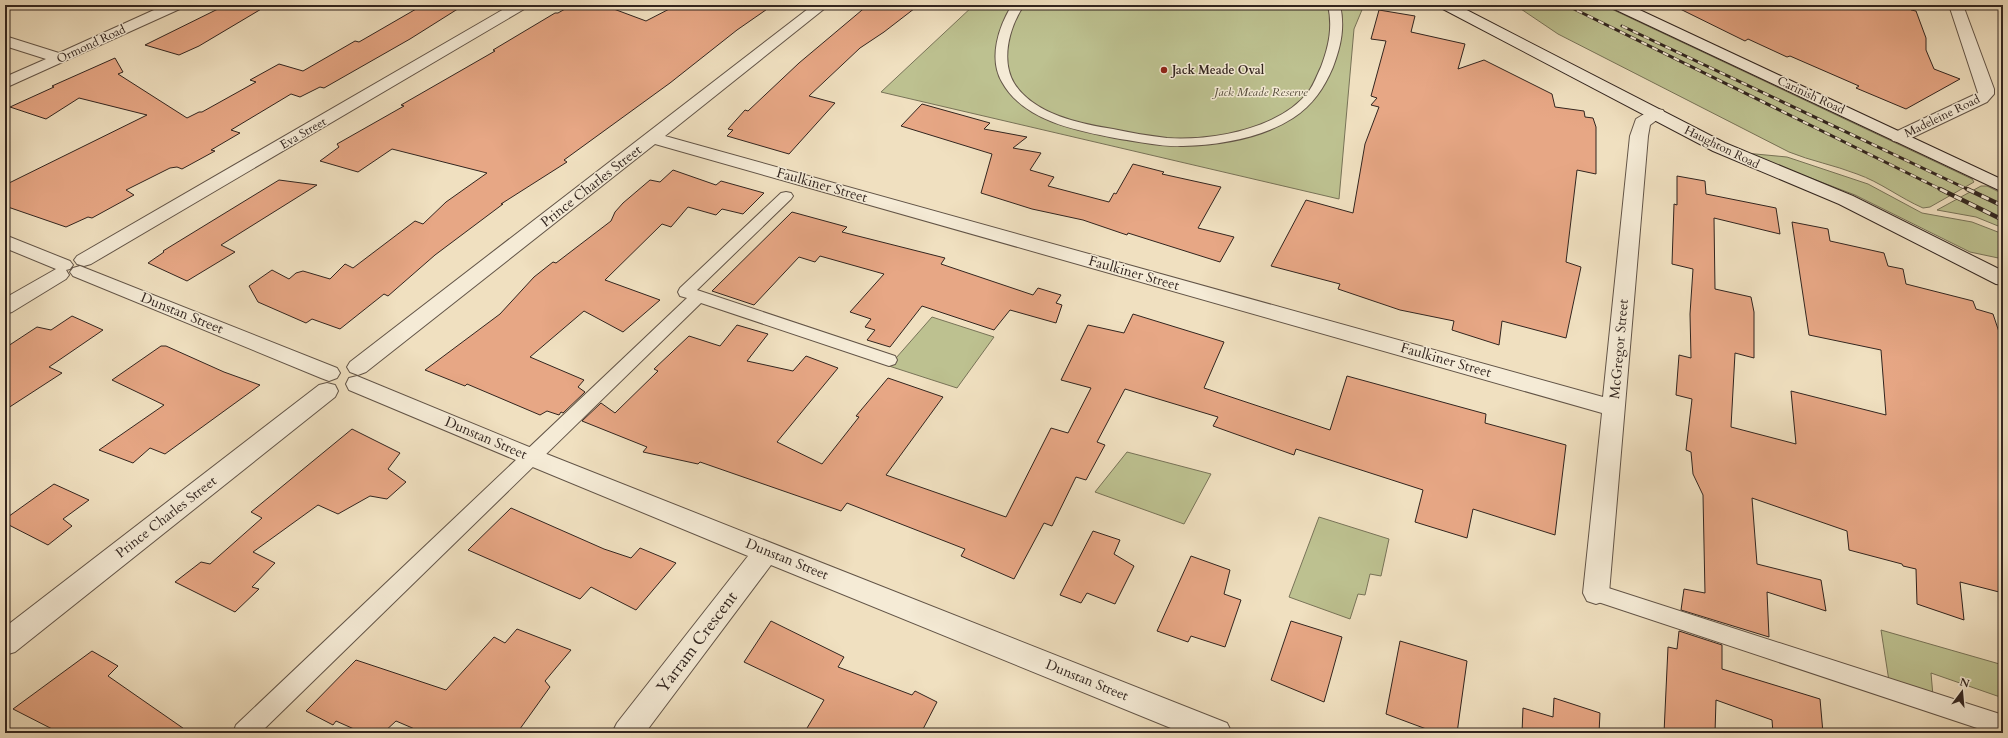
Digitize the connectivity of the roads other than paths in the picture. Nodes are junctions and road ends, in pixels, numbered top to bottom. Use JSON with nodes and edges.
{"nodes":[{"id":1,"x":176,"y":5,"type":"edge"},
{"id":2,"x":521,"y":5,"type":"edge"},
{"id":3,"x":822,"y":5,"type":"edge"},
{"id":4,"x":1018,"y":5,"type":"edge"},
{"id":5,"x":1334,"y":5,"type":"edge"},
{"id":6,"x":1446,"y":5,"type":"edge"},
{"id":7,"x":1617,"y":5,"type":"edge"},
{"id":8,"x":1956,"y":5,"type":"edge"},
{"id":9,"x":5,"y":41,"type":"edge"},
{"id":10,"x":60,"y":58,"type":"junction"},
{"id":11,"x":5,"y":83,"type":"edge"},
{"id":12,"x":1657,"y":114,"type":"junction"},
{"id":13,"x":1899,"y":137,"type":"junction"},
{"id":14,"x":654,"y":138,"type":"junction"},
{"id":15,"x":2003,"y":187,"type":"edge"},
{"id":16,"x":786,"y":196,"type":"dead end"},
{"id":17,"x":5,"y":241,"type":"edge"},
{"id":18,"x":71,"y":268,"type":"junction"},
{"id":19,"x":2003,"y":279,"type":"edge"},
{"id":20,"x":699,"y":296,"type":"junction"},
{"id":21,"x":5,"y":307,"type":"edge"},
{"id":22,"x":889,"y":360,"type":"dead end"},
{"id":23,"x":358,"y":376,"type":"junction"},
{"id":24,"x":328,"y":382,"type":"junction"},
{"id":25,"x":1614,"y":408,"type":"junction"},
{"id":26,"x":531,"y":457,"type":"junction"},
{"id":27,"x":767,"y":551,"type":"junction"},
{"id":28,"x":1596,"y":593,"type":"joint"},
{"id":29,"x":5,"y":643,"type":"edge"},
{"id":30,"x":2003,"y":726,"type":"edge"},
{"id":31,"x":244,"y":733,"type":"edge"},
{"id":32,"x":627,"y":733,"type":"edge"},
{"id":33,"x":1217,"y":733,"type":"edge"}],
"edges":[{"from":1,"to":10,"type":"street","name":"Ormond Road"},
{"from":2,"to":18,"type":"street","name":"Eva Street"},
{"from":3,"to":14,"type":"street","name":"Prince Charles Street"},
{"from":4,"to":5,"type":"lane"},
{"from":6,"to":12,"type":"street","name":"Haughton Road"},
{"from":7,"to":13,"type":"street","name":"Carinish Road"},
{"from":8,"to":13,"type":"street","name":"Madeleine Road"},
{"from":9,"to":10,"type":"street"},
{"from":10,"to":11,"type":"street","name":"Ormond Road"},
{"from":12,"to":19,"type":"street","name":"Haughton Road"},
{"from":12,"to":25,"type":"street","name":"McGregor Street"},
{"from":13,"to":15,"type":"street","name":"Carinish Road"},
{"from":14,"to":23,"type":"street","name":"Prince Charles Street"},
{"from":14,"to":25,"type":"street","name":"Faulkiner Street"},
{"from":16,"to":20,"type":"lane"},
{"from":17,"to":18,"type":"street","name":"Dunstan Street"},
{"from":18,"to":21,"type":"street","name":"Eva Street"},
{"from":18,"to":24,"type":"street","name":"Dunstan Street"},
{"from":20,"to":22,"type":"lane"},
{"from":20,"to":26,"type":"lane"},
{"from":23,"to":24,"type":"street"},
{"from":23,"to":26,"type":"street","name":"Dunstan Street"},
{"from":24,"to":29,"type":"street","name":"Prince Charles Street"},
{"from":25,"to":28,"type":"street","name":"McGregor Street"},
{"from":26,"to":27,"type":"street","name":"Dunstan Street"},
{"from":26,"to":31,"type":"lane"},
{"from":27,"to":32,"type":"street","name":"Yarram Crescent"},
{"from":27,"to":33,"type":"street","name":"Dunstan Street"},
{"from":28,"to":30,"type":"lane"}]}
